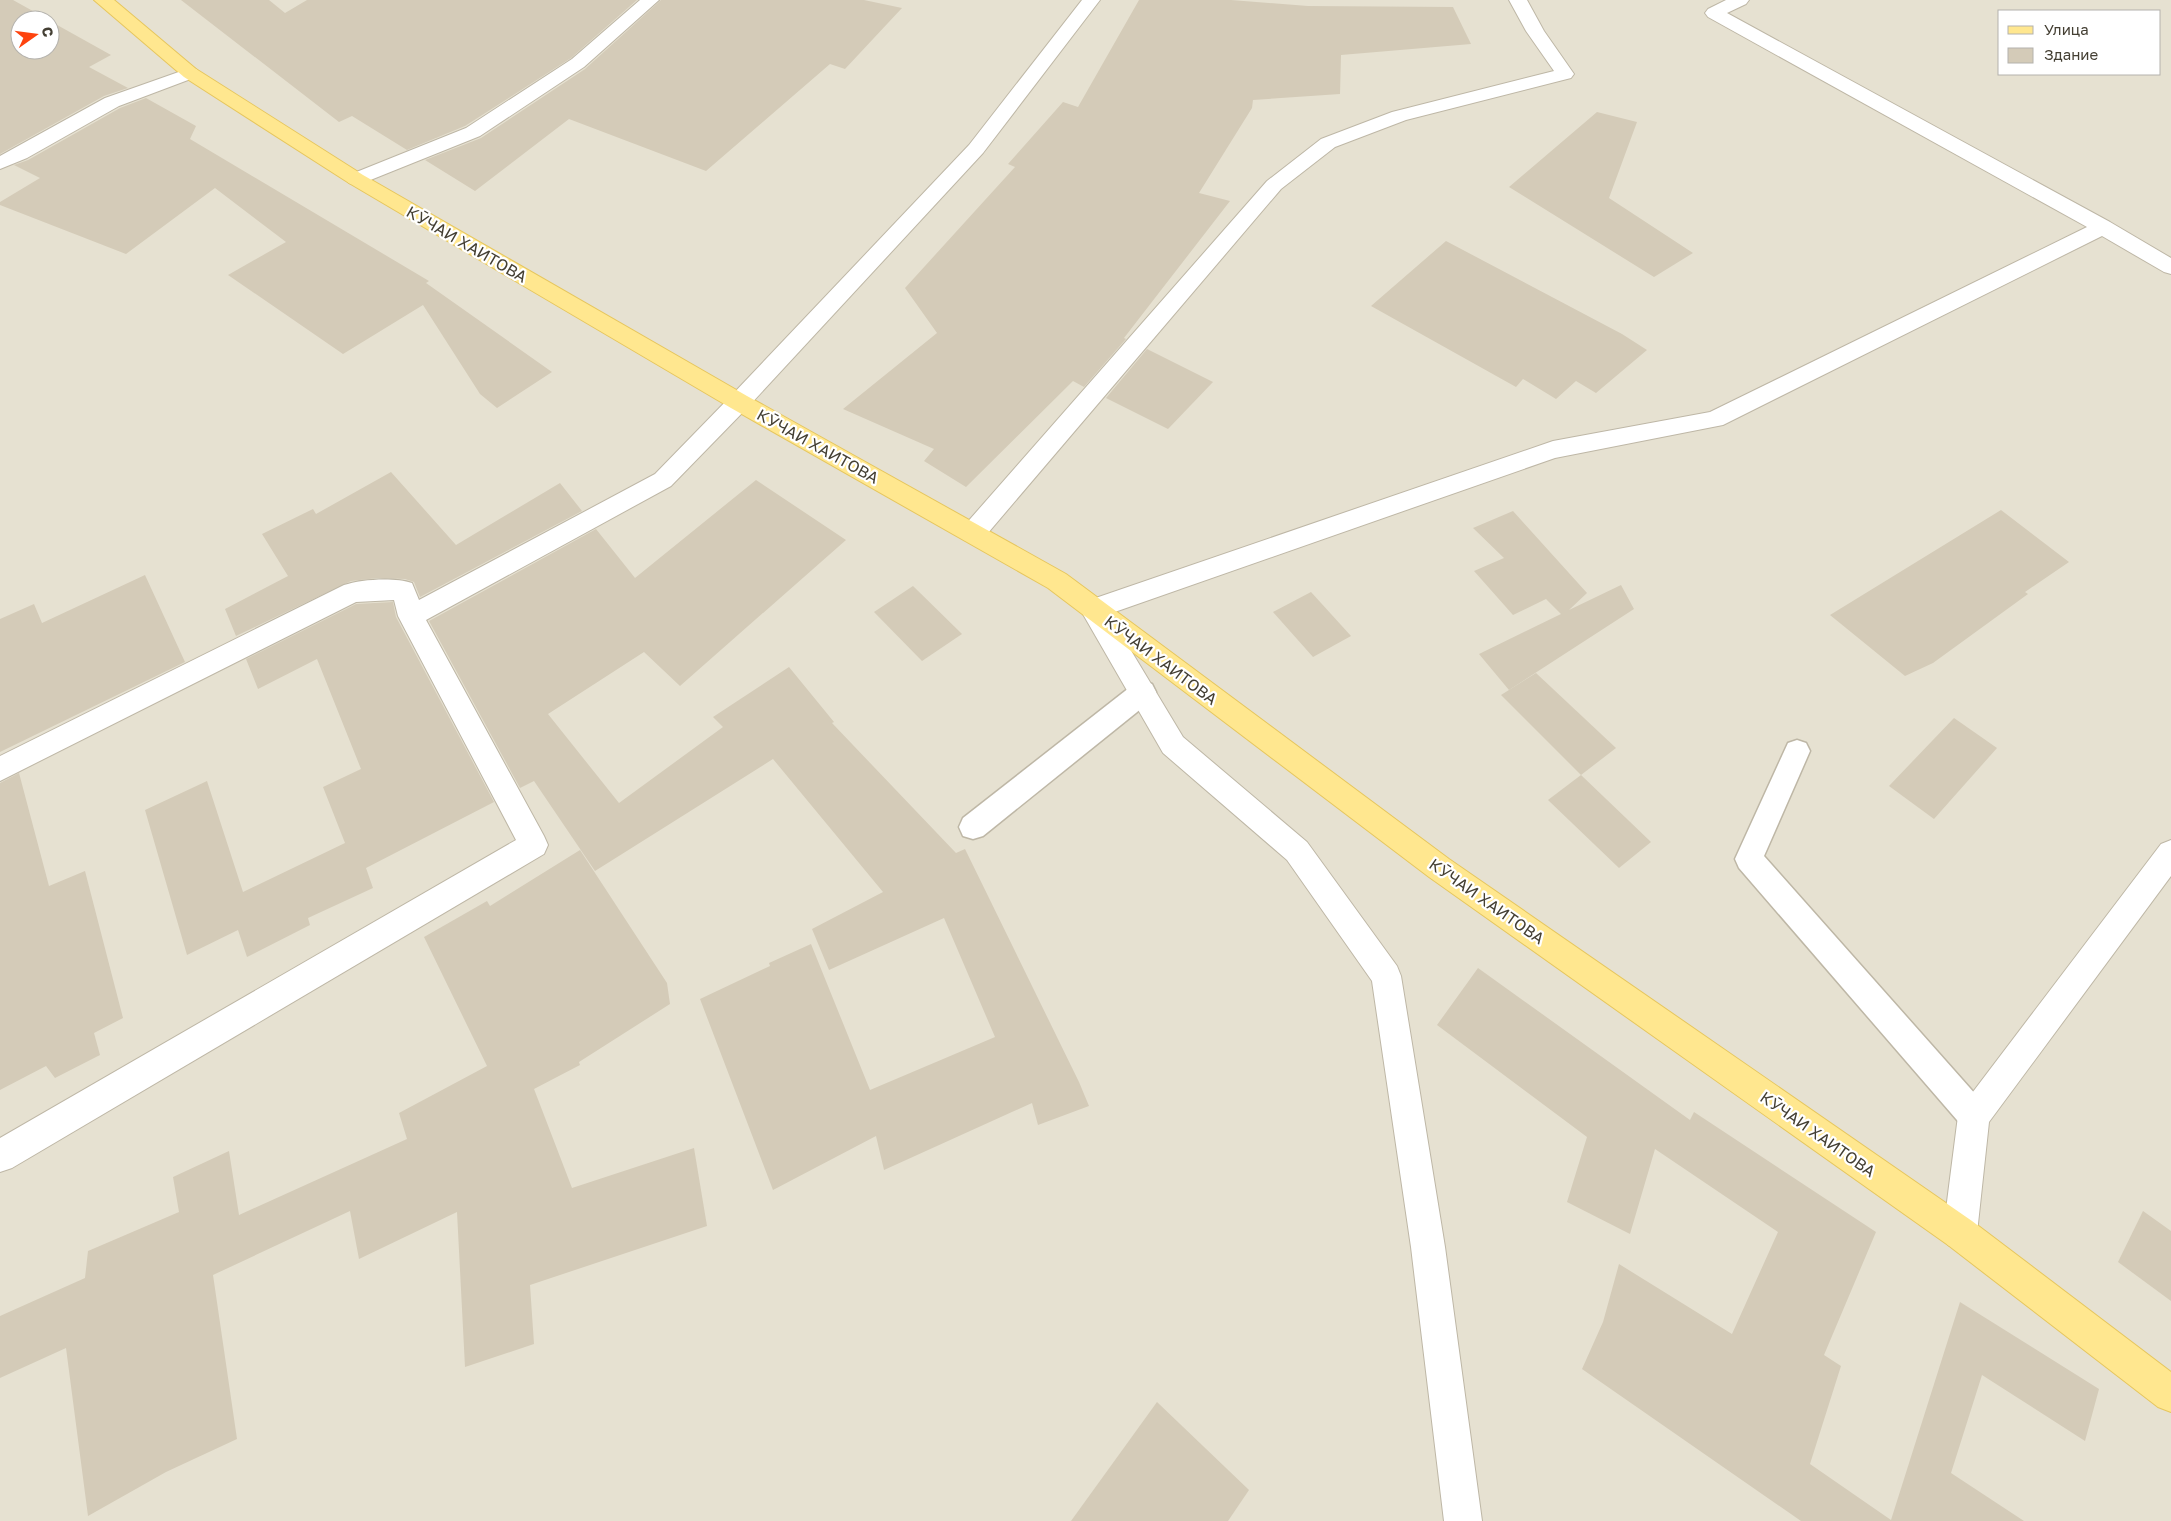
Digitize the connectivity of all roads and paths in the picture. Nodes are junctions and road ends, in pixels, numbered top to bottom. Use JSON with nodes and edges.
{"nodes":[{"id":1,"x":104,"y":0,"type":"edge"},
{"id":2,"x":650,"y":0,"type":"edge"},
{"id":3,"x":1091,"y":0,"type":"edge"},
{"id":4,"x":1518,"y":0,"type":"edge"},
{"id":5,"x":1740,"y":0,"type":"edge"},
{"id":6,"x":190,"y":73,"type":"junction"},
{"id":7,"x":0,"y":163,"type":"edge"},
{"id":8,"x":356,"y":179,"type":"junction"},
{"id":9,"x":2103,"y":227,"type":"junction"},
{"id":10,"x":2171,"y":267,"type":"edge"},
{"id":11,"x":739,"y":402,"type":"junction"},
{"id":12,"x":973,"y":532,"type":"junction"},
{"id":13,"x":1093,"y":609,"type":"junction"},
{"id":14,"x":411,"y":616,"type":"junction"},
{"id":15,"x":1143,"y":692,"type":"junction"},
{"id":16,"x":1797,"y":751,"type":"dead end"},
{"id":17,"x":0,"y":769,"type":"edge"},
{"id":18,"x":973,"y":827,"type":"dead end"},
{"id":19,"x":2171,"y":853,"type":"edge"},
{"id":20,"x":1974,"y":1116,"type":"junction"},
{"id":21,"x":0,"y":1156,"type":"edge"},
{"id":22,"x":1960,"y":1233,"type":"junction"},
{"id":23,"x":2171,"y":1394,"type":"edge"},
{"id":24,"x":1463,"y":1521,"type":"edge"}],
"edges":[{"from":1,"to":6,"type":"main road","name":"КӮЧАИ ХАИТОВА"},
{"from":2,"to":8,"type":"street"},
{"from":3,"to":11,"type":"street"},
{"from":4,"to":12,"type":"street"},
{"from":5,"to":9,"type":"street"},
{"from":6,"to":7,"type":"street"},
{"from":6,"to":8,"type":"main road","name":"КӮЧАИ ХАИТОВА"},
{"from":8,"to":11,"type":"main road","name":"КӮЧАИ ХАИТОВА"},
{"from":9,"to":10,"type":"street"},
{"from":9,"to":13,"type":"street"},
{"from":11,"to":12,"type":"main road","name":"КӮЧАИ ХАИТОВА"},
{"from":11,"to":14,"type":"street"},
{"from":12,"to":13,"type":"main road","name":"КӮЧАИ ХАИТОВА"},
{"from":13,"to":15,"type":"street"},
{"from":13,"to":22,"type":"main road","name":"КӮЧАИ ХАИТОВА"},
{"from":14,"to":17,"type":"street"},
{"from":14,"to":21,"type":"street"},
{"from":15,"to":18,"type":"lane"},
{"from":15,"to":24,"type":"street"},
{"from":16,"to":20,"type":"lane"},
{"from":19,"to":20,"type":"street"},
{"from":20,"to":22,"type":"street"},
{"from":22,"to":23,"type":"main road","name":"КӮЧАИ ХАИТОВА"}]}
